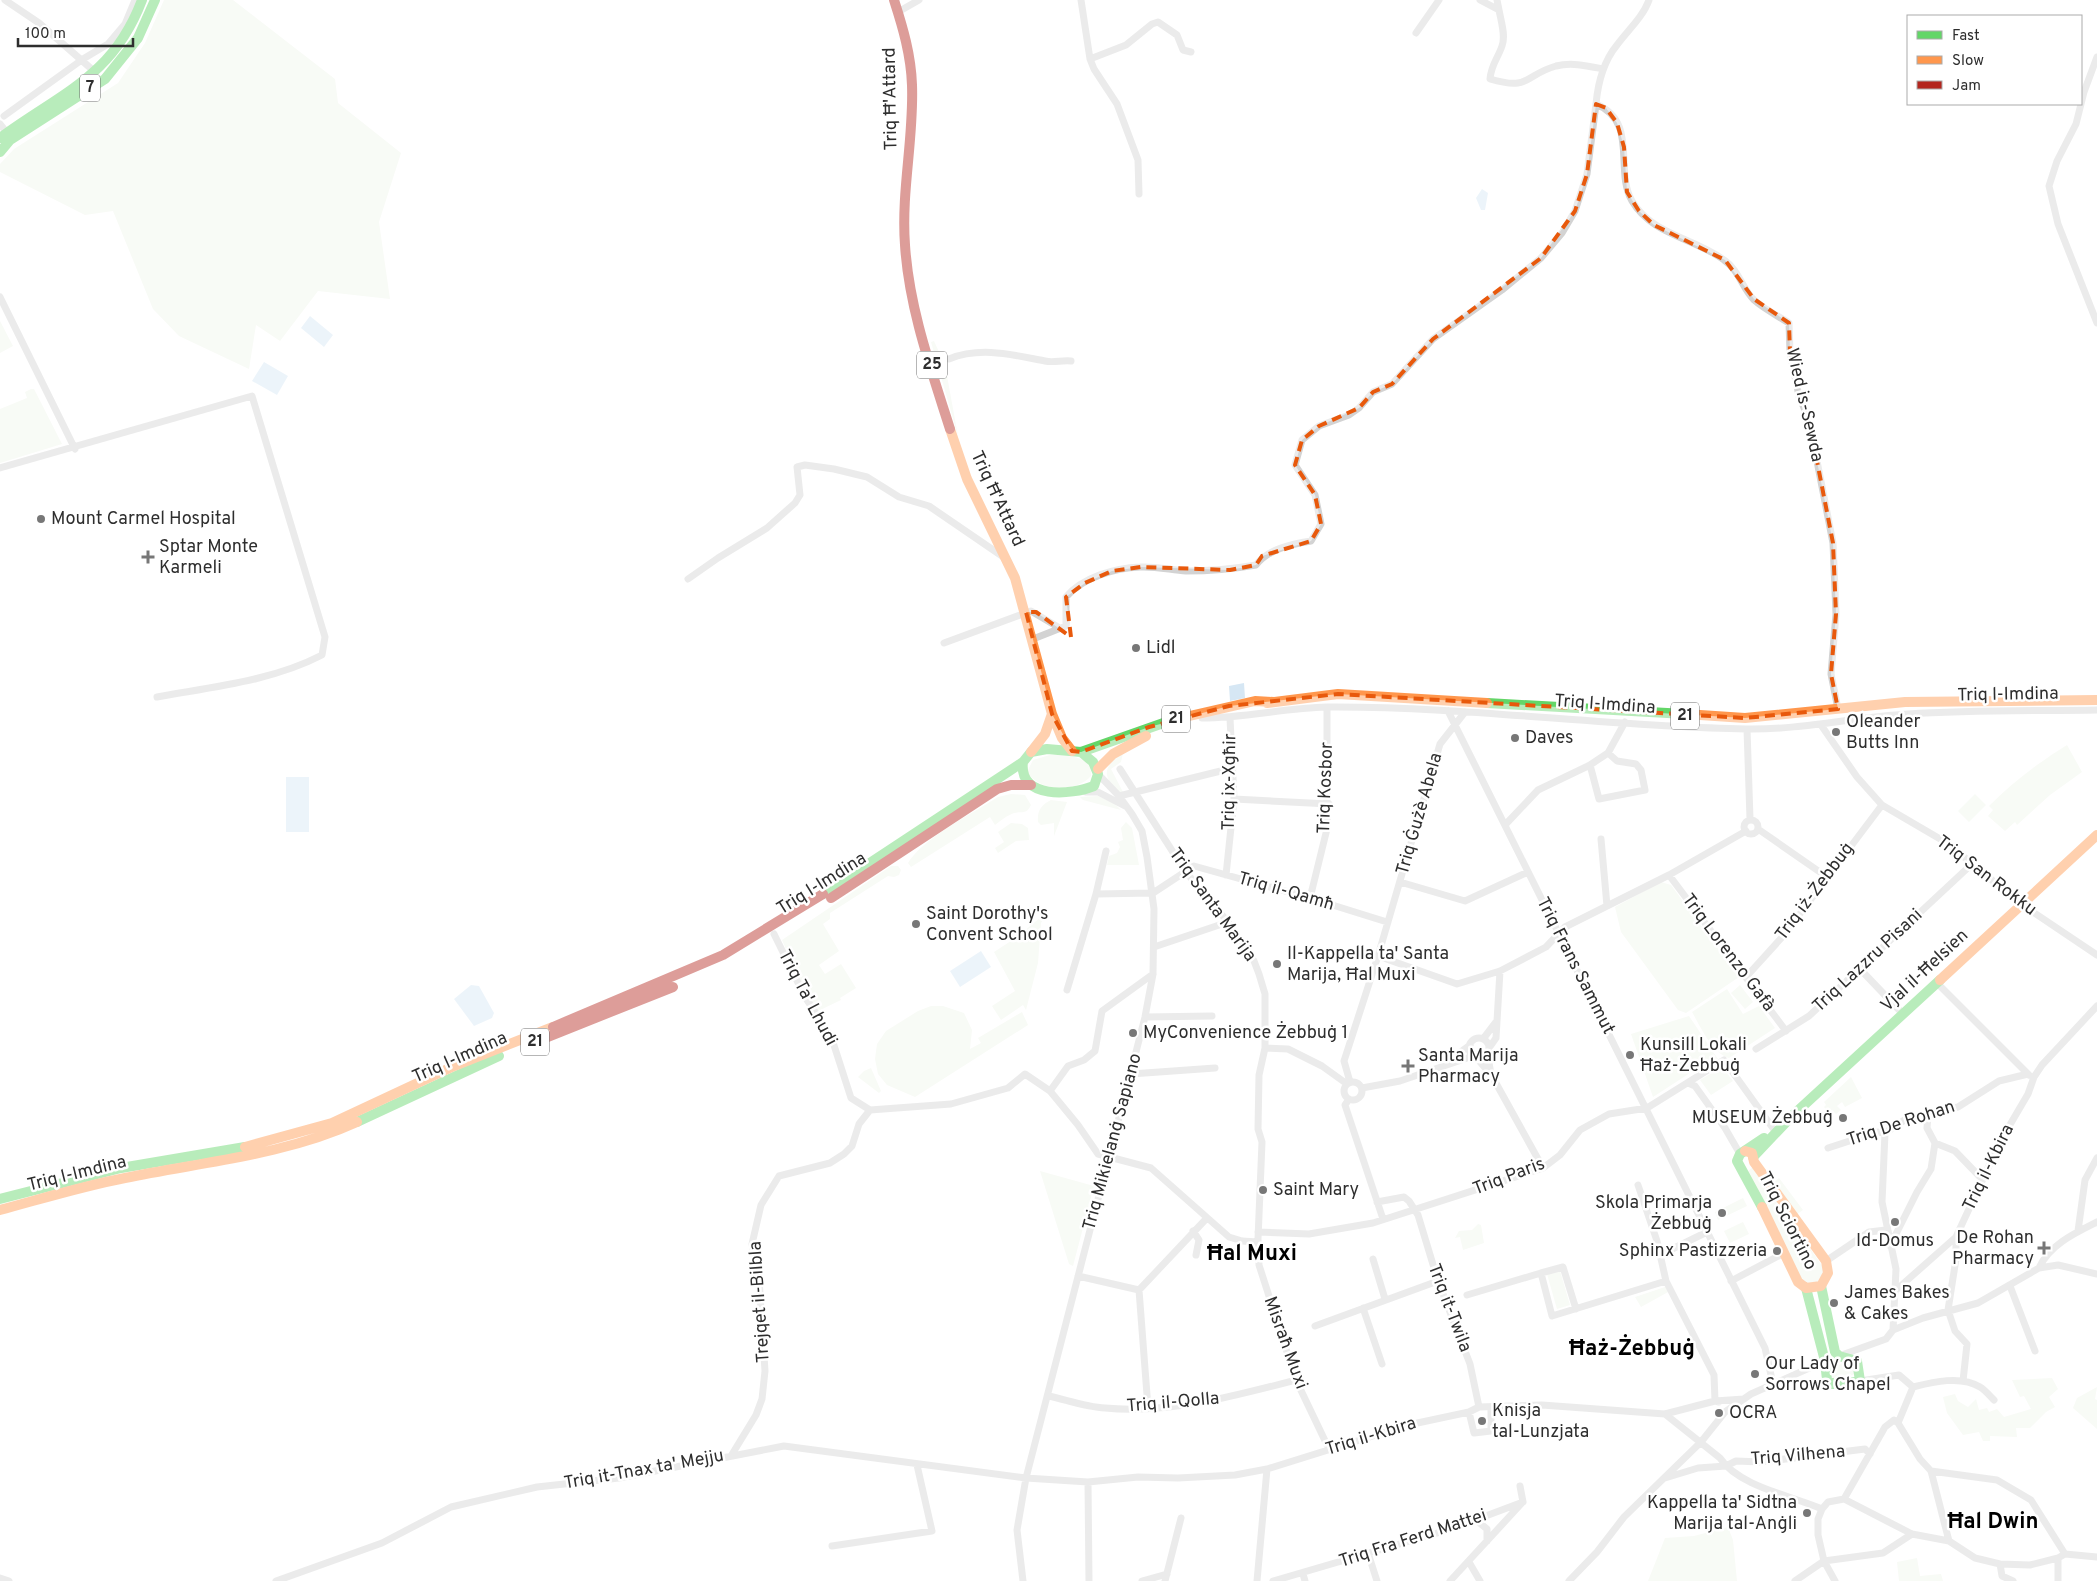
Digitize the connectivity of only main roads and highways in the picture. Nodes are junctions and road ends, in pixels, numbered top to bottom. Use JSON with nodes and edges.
{"nodes":[{"id":1,"x":142,"y":0,"type":"edge"},
{"id":2,"x":155,"y":0,"type":"edge"},
{"id":3,"x":894,"y":0,"type":"edge"},
{"id":4,"x":4,"y":136,"type":"edge"},
{"id":5,"x":0,"y":152,"type":"edge"},
{"id":6,"x":1274,"y":702,"type":"junction"},
{"id":7,"x":2097,"y":702,"type":"edge"},
{"id":8,"x":1052,"y":714,"type":"junction"},
{"id":9,"x":1077,"y":751,"type":"junction"},
{"id":10,"x":1030,"y":752,"type":"junction"},
{"id":11,"x":1023,"y":762,"type":"junction"},
{"id":12,"x":1098,"y":772,"type":"junction"},
{"id":13,"x":1031,"y":786,"type":"junction"},
{"id":14,"x":2097,"y":835,"type":"edge"},
{"id":15,"x":1748,"y":1156,"type":"junction"},
{"id":16,"x":0,"y":1200,"type":"edge"},
{"id":17,"x":0,"y":1210,"type":"edge"},
{"id":18,"x":1820,"y":1286,"type":"junction"},
{"id":19,"x":1806,"y":1288,"type":"junction"}],
"edges":[{"from":1,"to":4,"type":"main road","number":"7"},
{"from":2,"to":5,"type":"main road","number":"7"},
{"from":3,"to":8,"type":"main road","name":"Triq Ħ'Attard","number":"25"},
{"from":6,"to":7,"type":"main road","name":"Triq l-Imdina","number":"21"},
{"from":6,"to":9,"type":"main road","name":"Triq l-Imdina","number":"21"},
{"from":6,"to":12,"type":"main road","name":"Triq l-Imdina","number":"21"},
{"from":8,"to":9,"type":"main road","name":"Triq Ħ'Attard","number":"25"},
{"from":8,"to":10,"type":"main road"},
{"from":9,"to":10,"type":"main road","name":"Triq l-Imdina","number":"21"},
{"from":9,"to":12,"type":"main road"},
{"from":10,"to":11,"type":"main road","name":"Triq l-Imdina","number":"21"},
{"from":11,"to":13,"type":"main road"},
{"from":11,"to":16,"type":"main road","name":"Triq l-Imdina","number":"21"},
{"from":12,"to":13,"type":"main road","name":"Triq l-Imdina","number":"21"},
{"from":13,"to":17,"type":"main road","name":"Triq l-Imdina","number":"21"},
{"from":14,"to":15,"type":"main road","name":"Vjal il-Ħelsien"},
{"from":15,"to":18,"type":"main road","name":"Triq Sciortino"},
{"from":15,"to":19,"type":"main road","name":"Triq Sciortino"},
{"from":18,"to":19,"type":"main road","name":"Triq Sciortino"},
{"from":18,"to":19,"type":"main road","name":"Triq Sciortino"}]}
